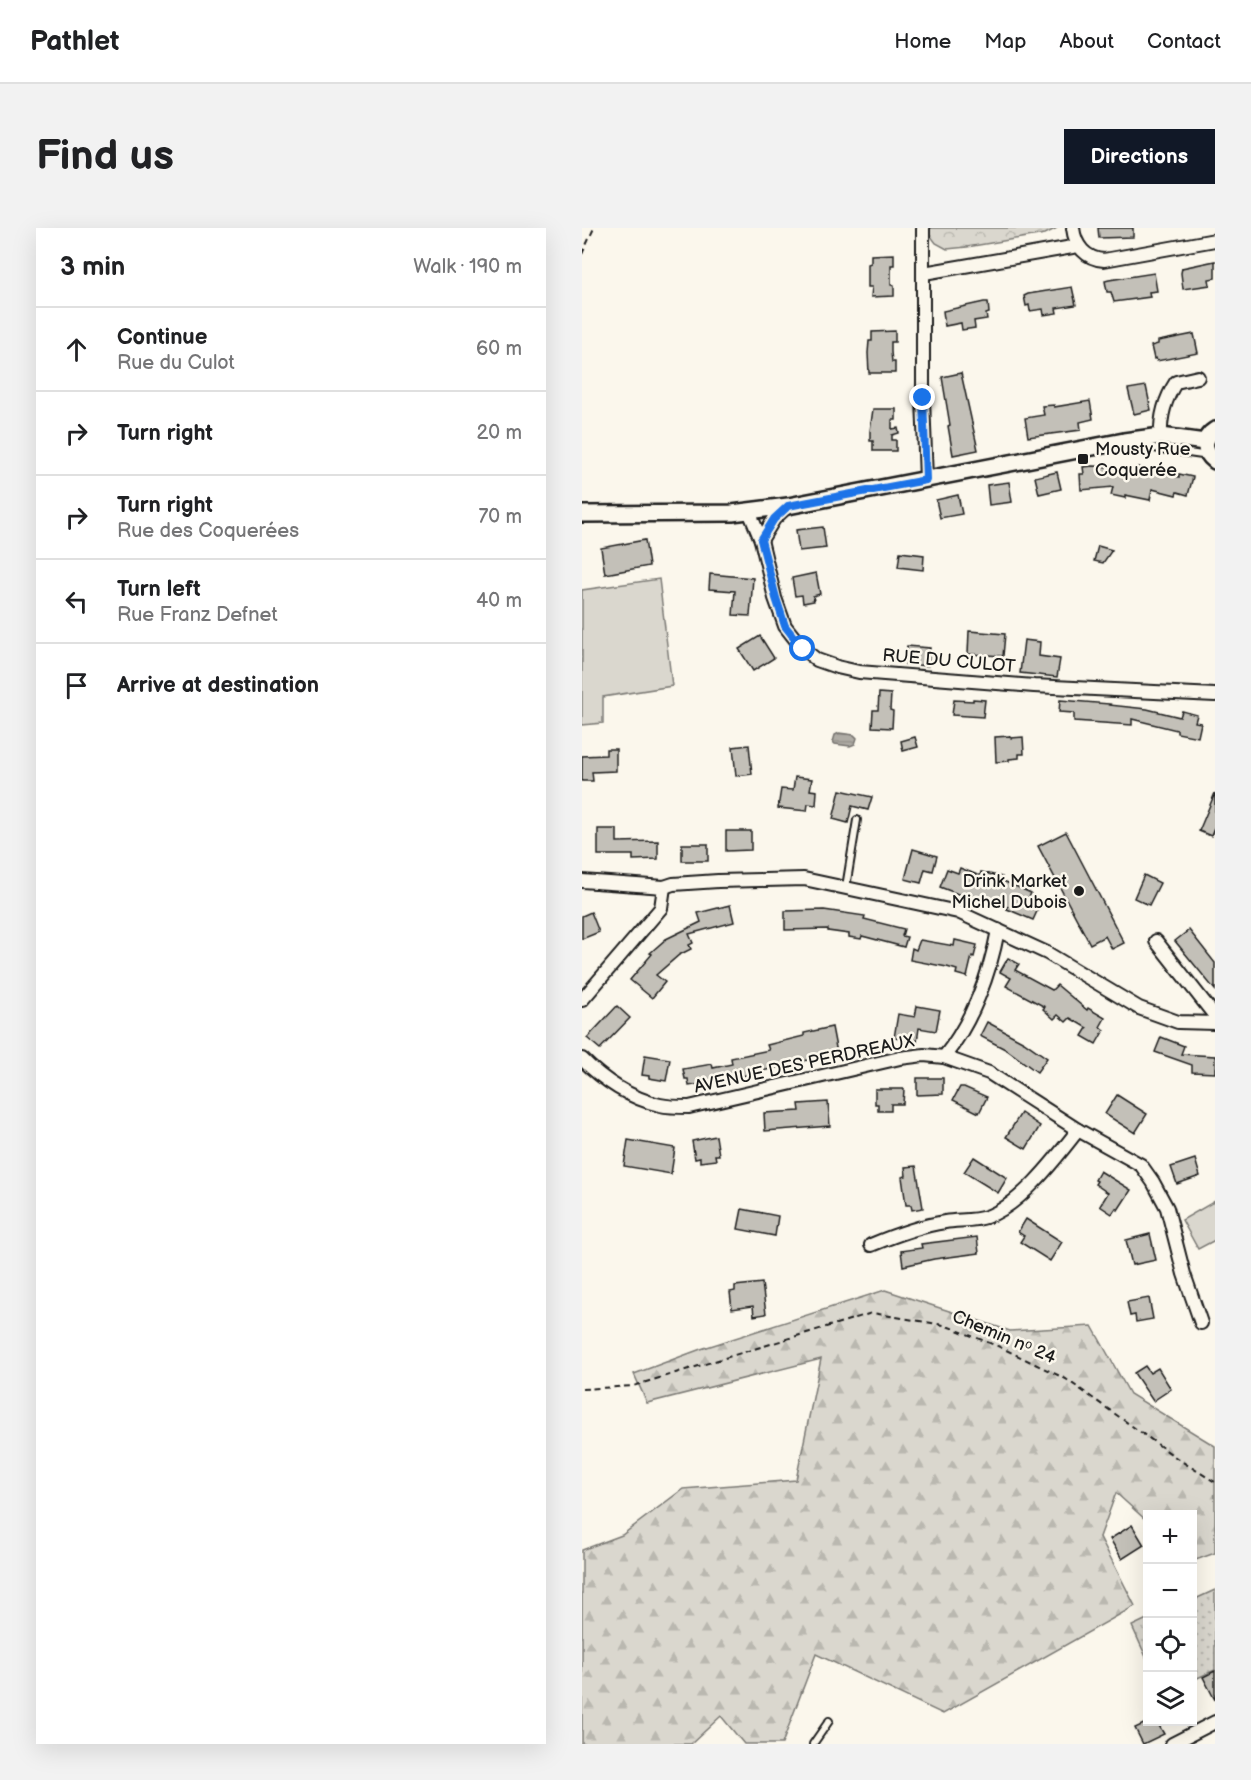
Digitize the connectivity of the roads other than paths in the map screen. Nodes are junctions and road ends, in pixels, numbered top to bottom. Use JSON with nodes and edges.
{"nodes":[{"id":1,"x":923,"y":228,"type":"edge"},
{"id":2,"x":1073,"y":228,"type":"edge"},
{"id":3,"x":1215,"y":240,"type":"edge"},
{"id":4,"x":1078,"y":246,"type":"junction"},
{"id":5,"x":924,"y":273,"type":"junction"},
{"id":6,"x":1198,"y":377,"type":"dead end"},
{"id":7,"x":1161,"y":436,"type":"junction"},
{"id":8,"x":1124,"y":441,"type":"junction"},
{"id":9,"x":1211,"y":447,"type":"edge"},
{"id":10,"x":926,"y":480,"type":"junction"},
{"id":11,"x":788,"y":506,"type":"junction"},
{"id":12,"x":756,"y":510,"type":"junction"},
{"id":13,"x":732,"y":513,"type":"junction"},
{"id":14,"x":582,"y":514,"type":"edge"},
{"id":15,"x":761,"y":540,"type":"junction"},
{"id":16,"x":1215,"y":695,"type":"edge"},
{"id":17,"x":857,"y":820,"type":"dead end"},
{"id":18,"x":582,"y":881,"type":"edge"},
{"id":19,"x":664,"y":886,"type":"junction"},
{"id":20,"x":846,"y":888,"type":"junction"},
{"id":21,"x":998,"y":930,"type":"junction"},
{"id":22,"x":1156,"y":941,"type":"dead end"},
{"id":23,"x":582,"y":1000,"type":"edge"},
{"id":24,"x":1215,"y":1016,"type":"edge"},
{"id":25,"x":1215,"y":1023,"type":"edge"},
{"id":26,"x":944,"y":1057,"type":"junction"},
{"id":27,"x":582,"y":1059,"type":"edge"},
{"id":28,"x":1078,"y":1130,"type":"junction"},
{"id":29,"x":871,"y":1245,"type":"dead end"},
{"id":30,"x":1201,"y":1323,"type":"dead end"},
{"id":31,"x":829,"y":1721,"type":"dead end"},
{"id":32,"x":1215,"y":1722,"type":"edge"},
{"id":33,"x":813,"y":1744,"type":"edge"},
{"id":34,"x":1172,"y":1744,"type":"edge"}],
"edges":[{"from":1,"to":5,"type":"street"},
{"from":2,"to":4,"type":"street"},
{"from":3,"to":4,"type":"street"},
{"from":4,"to":5,"type":"street"},
{"from":5,"to":10,"type":"street"},
{"from":6,"to":7,"type":"street"},
{"from":7,"to":8,"type":"street"},
{"from":7,"to":9,"type":"street"},
{"from":8,"to":9,"type":"lane"},
{"from":8,"to":10,"type":"street"},
{"from":10,"to":11,"type":"street"},
{"from":11,"to":12,"type":"street"},
{"from":11,"to":15,"type":"street"},
{"from":12,"to":13,"type":"street"},
{"from":12,"to":15,"type":"street","name":"RUE DU CULOT"},
{"from":13,"to":14,"type":"street"},
{"from":13,"to":15,"type":"street"},
{"from":15,"to":16,"type":"street","name":"RUE DU CULOT"},
{"from":17,"to":20,"type":"lane"},
{"from":18,"to":19,"type":"street"},
{"from":19,"to":20,"type":"street"},
{"from":19,"to":23,"type":"street"},
{"from":20,"to":21,"type":"street"},
{"from":21,"to":25,"type":"street"},
{"from":21,"to":26,"type":"street"},
{"from":22,"to":24,"type":"street"},
{"from":26,"to":27,"type":"street","name":"AVENUE DES PERDREAUX"},
{"from":26,"to":28,"type":"street","name":"AVENUE DES PERDREAUX"},
{"from":28,"to":29,"type":"street"},
{"from":28,"to":30,"type":"street","name":"AVENUE DES PERDREAUX"},
{"from":31,"to":33,"type":"lane"},
{"from":32,"to":34,"type":"street"}]}
